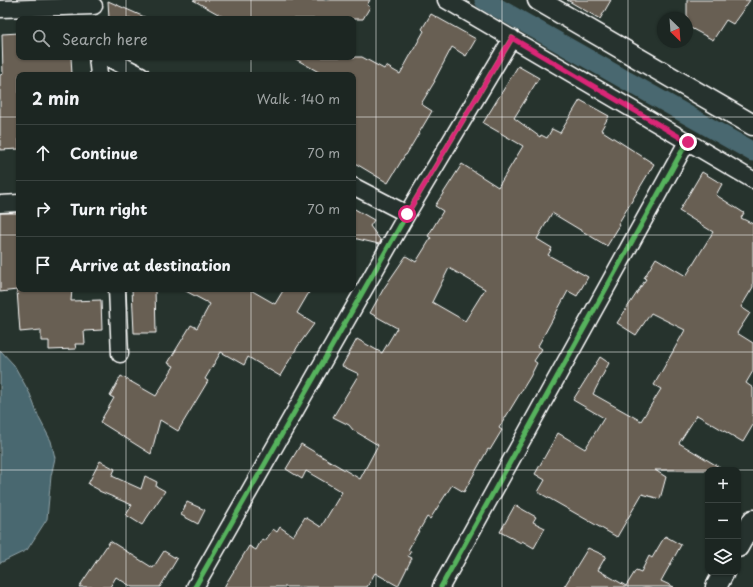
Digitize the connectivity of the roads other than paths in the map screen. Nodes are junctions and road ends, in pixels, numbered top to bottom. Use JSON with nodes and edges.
{"nodes":[{"id":1,"x":446,"y":0,"type":"edge"},
{"id":2,"x":538,"y":0,"type":"edge"},
{"id":3,"x":94,"y":8,"type":"edge"},
{"id":4,"x":0,"y":9,"type":"edge"},
{"id":5,"x":512,"y":38,"type":"junction"},
{"id":6,"x":97,"y":60,"type":"edge"},
{"id":7,"x":112,"y":60,"type":"edge"},
{"id":8,"x":98,"y":72,"type":"edge"},
{"id":9,"x":135,"y":72,"type":"edge"},
{"id":10,"x":753,"y":125,"type":"edge"},
{"id":11,"x":688,"y":142,"type":"junction"},
{"id":12,"x":753,"y":180,"type":"edge"},
{"id":13,"x":356,"y":188,"type":"edge"},
{"id":14,"x":16,"y":203,"type":"edge"},
{"id":15,"x":0,"y":204,"type":"edge"},
{"id":16,"x":407,"y":214,"type":"junction"},
{"id":17,"x":117,"y":292,"type":"edge"},
{"id":18,"x":120,"y":354,"type":"dead end"},
{"id":19,"x":753,"y":520,"type":"edge"},
{"id":20,"x":741,"y":542,"type":"edge"},
{"id":21,"x":722,"y":575,"type":"edge"},
{"id":22,"x":195,"y":587,"type":"edge"},
{"id":23,"x":441,"y":587,"type":"edge"},
{"id":24,"x":716,"y":587,"type":"edge"}],
"edges":[{"from":1,"to":5,"type":"street"},
{"from":2,"to":10,"type":"street"},
{"from":3,"to":4,"type":"street"},
{"from":5,"to":11,"type":"street"},
{"from":5,"to":16,"type":"street"},
{"from":6,"to":8,"type":"street"},
{"from":7,"to":9,"type":"street"},
{"from":11,"to":12,"type":"street"},
{"from":11,"to":23,"type":"street"},
{"from":13,"to":16,"type":"street"},
{"from":14,"to":15,"type":"street"},
{"from":16,"to":22,"type":"street"},
{"from":17,"to":18,"type":"street"},
{"from":19,"to":20,"type":"street"},
{"from":21,"to":24,"type":"street"}]}
